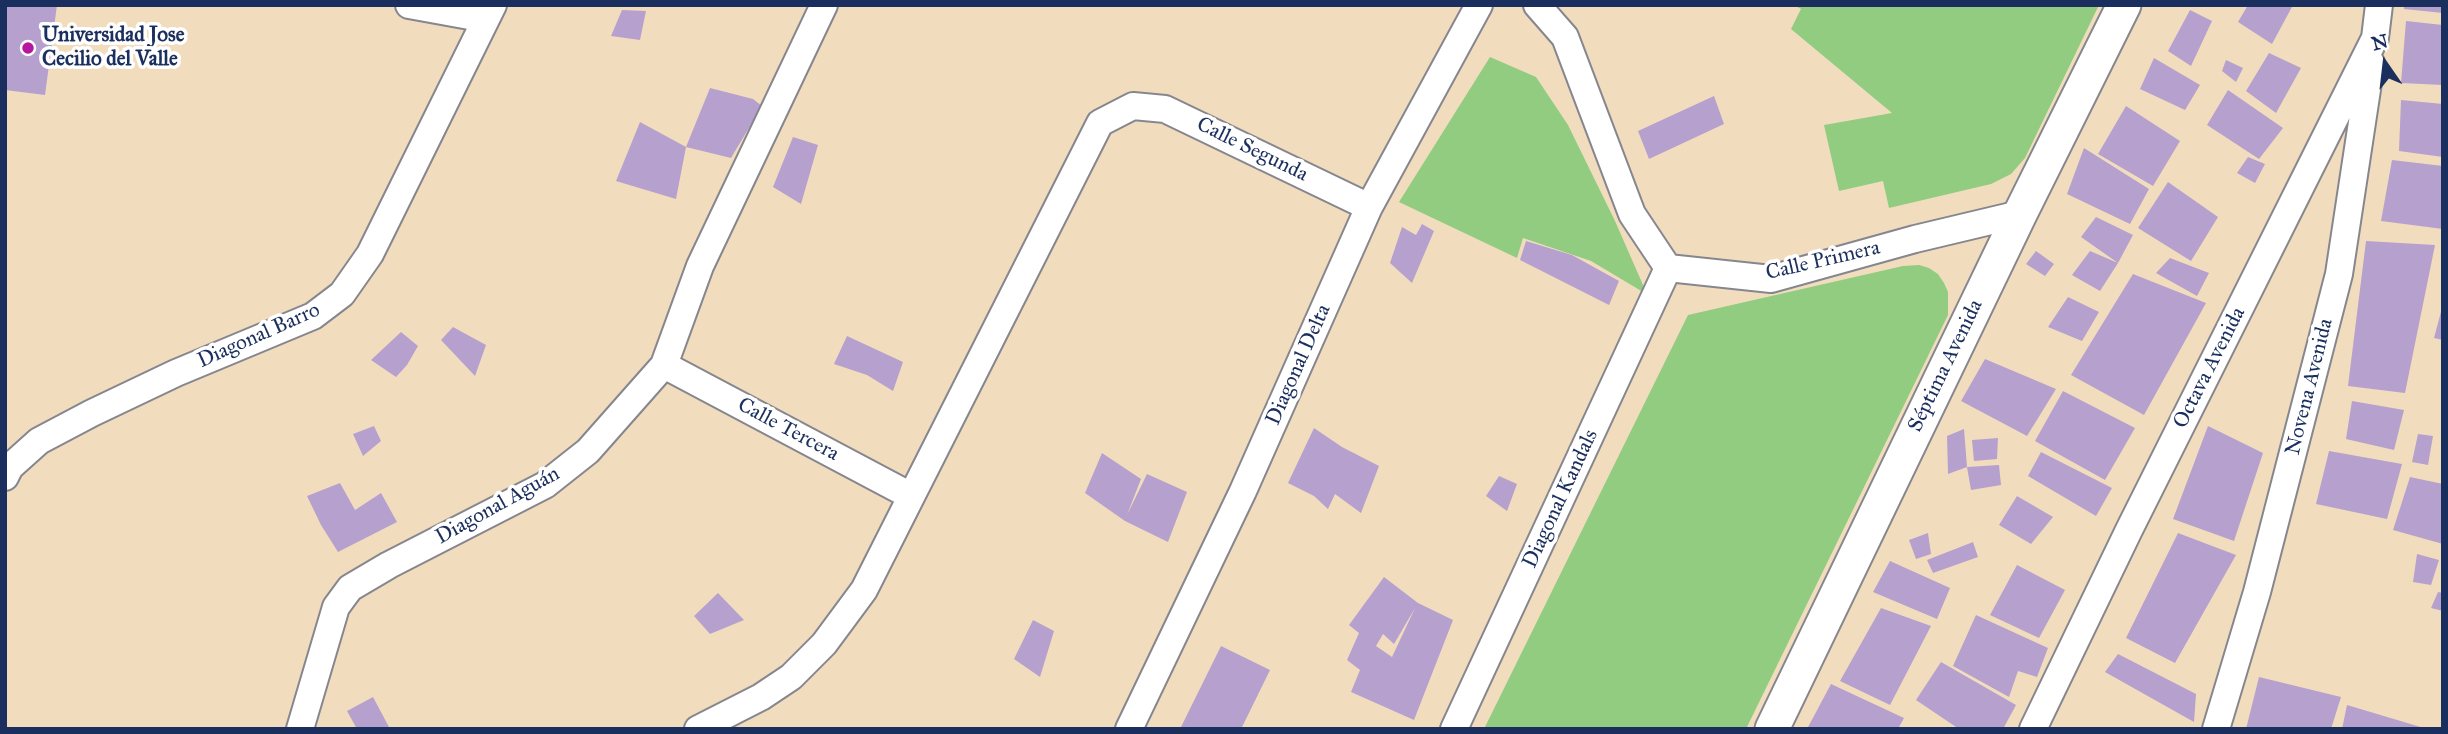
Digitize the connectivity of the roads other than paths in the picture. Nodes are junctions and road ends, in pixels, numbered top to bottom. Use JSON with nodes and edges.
{"nodes":[{"id":1,"x":409,"y":5,"type":"edge"},
{"id":2,"x":824,"y":5,"type":"edge"},
{"id":3,"x":1479,"y":5,"type":"edge"},
{"id":4,"x":1537,"y":5,"type":"edge"},
{"id":5,"x":2124,"y":5,"type":"edge"},
{"id":6,"x":2379,"y":5,"type":"edge"},
{"id":7,"x":489,"y":12,"type":"edge"},
{"id":8,"x":2375,"y":38,"type":"junction"},
{"id":9,"x":1369,"y":206,"type":"junction"},
{"id":10,"x":2020,"y":214,"type":"junction"},
{"id":11,"x":1668,"y":268,"type":"junction"},
{"id":12,"x":664,"y":365,"type":"junction"},
{"id":13,"x":5,"y":477,"type":"edge"},
{"id":14,"x":911,"y":496,"type":"junction"},
{"id":15,"x":300,"y":729,"type":"edge"},
{"id":16,"x":698,"y":729,"type":"edge"},
{"id":17,"x":1129,"y":729,"type":"edge"},
{"id":18,"x":1454,"y":729,"type":"edge"},
{"id":19,"x":1772,"y":729,"type":"edge"},
{"id":20,"x":2033,"y":729,"type":"edge"},
{"id":21,"x":2216,"y":729,"type":"edge"}],
"edges":[{"from":1,"to":7,"type":"street"},
{"from":2,"to":12,"type":"street","name":"Diagonal Aguán"},
{"from":3,"to":9,"type":"street","name":"Diagonal Delta"},
{"from":4,"to":11,"type":"street"},
{"from":5,"to":10,"type":"street","name":"Séptima Avenida"},
{"from":6,"to":8,"type":"street","name":"Octava Avenida"},
{"from":7,"to":13,"type":"street","name":"Diagonal Barro"},
{"from":8,"to":20,"type":"street","name":"Octava Avenida"},
{"from":8,"to":21,"type":"street","name":"Novena Avenida"},
{"from":9,"to":14,"type":"street","name":"Calle Segunda"},
{"from":9,"to":17,"type":"street","name":"Diagonal Delta"},
{"from":10,"to":11,"type":"street","name":"Calle Primera"},
{"from":10,"to":19,"type":"street","name":"Séptima Avenida"},
{"from":11,"to":18,"type":"street","name":"Diagonal Kandals"},
{"from":12,"to":14,"type":"street","name":"Calle Tercera"},
{"from":12,"to":15,"type":"street","name":"Diagonal Aguán"},
{"from":14,"to":16,"type":"street"}]}
